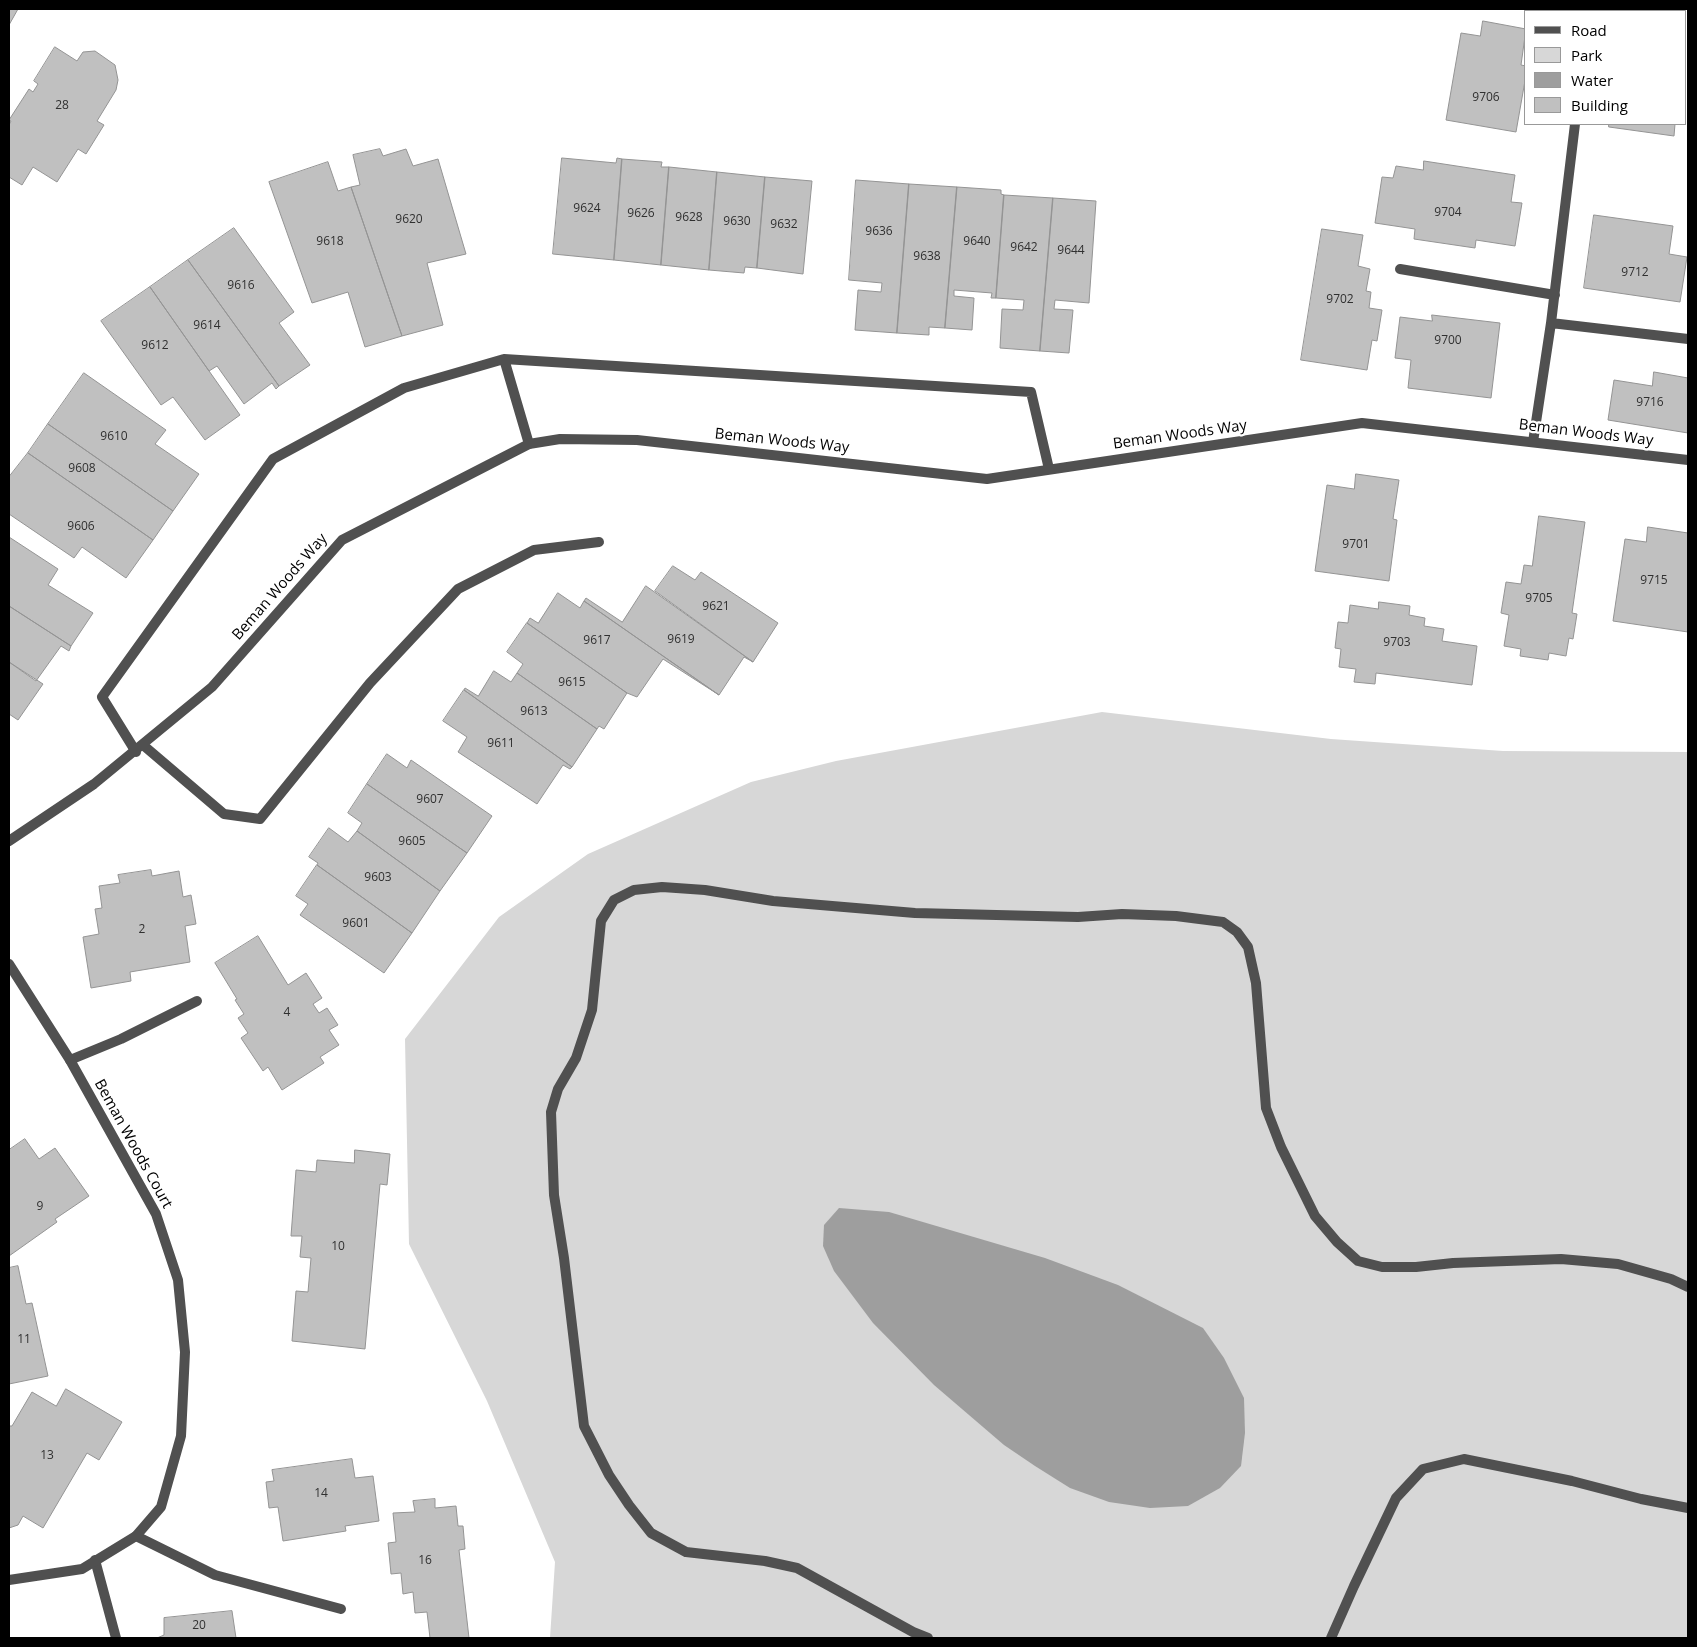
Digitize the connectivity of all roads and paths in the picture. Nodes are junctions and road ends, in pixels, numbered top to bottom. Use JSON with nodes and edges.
{"nodes":[{"id":1,"x":1575,"y":125,"type":"edge"},
{"id":2,"x":1400,"y":269,"type":"dead end"},
{"id":3,"x":1555,"y":295,"type":"junction"},
{"id":4,"x":1552,"y":322,"type":"junction"},
{"id":5,"x":1688,"y":340,"type":"edge"},
{"id":6,"x":504,"y":359,"type":"junction"},
{"id":7,"x":1533,"y":442,"type":"junction"},
{"id":8,"x":529,"y":444,"type":"junction"},
{"id":9,"x":1688,"y":460,"type":"edge"},
{"id":10,"x":1049,"y":469,"type":"junction"},
{"id":11,"x":599,"y":542,"type":"dead end"},
{"id":12,"x":139,"y":748,"type":"junction"},
{"id":13,"x":9,"y":841,"type":"edge"},
{"id":14,"x":9,"y":964,"type":"edge"},
{"id":15,"x":197,"y":1001,"type":"dead end"},
{"id":16,"x":70,"y":1060,"type":"junction"},
{"id":17,"x":1688,"y":1288,"type":"edge"},
{"id":18,"x":1688,"y":1508,"type":"edge"},
{"id":19,"x":136,"y":1536,"type":"junction"},
{"id":20,"x":95,"y":1560,"type":"junction"},
{"id":21,"x":9,"y":1580,"type":"edge"},
{"id":22,"x":341,"y":1609,"type":"dead end"},
{"id":23,"x":116,"y":1638,"type":"edge"},
{"id":24,"x":928,"y":1638,"type":"edge"},
{"id":25,"x":1331,"y":1638,"type":"edge"}],
"edges":[{"from":1,"to":3,"type":"street"},
{"from":2,"to":3,"type":"street"},
{"from":3,"to":4,"type":"street"},
{"from":4,"to":5,"type":"street"},
{"from":4,"to":7,"type":"street"},
{"from":6,"to":8,"type":"street"},
{"from":6,"to":10,"type":"street"},
{"from":6,"to":12,"type":"street"},
{"from":7,"to":9,"type":"street","name":"Beman Woods Way"},
{"from":7,"to":10,"type":"street","name":"Beman Woods Way"},
{"from":8,"to":10,"type":"street","name":"Beman Woods Way"},
{"from":8,"to":12,"type":"street","name":"Beman Woods Way"},
{"from":11,"to":12,"type":"street"},
{"from":12,"to":13,"type":"street","name":"Beman Woods Way"},
{"from":14,"to":16,"type":"street","name":"Beman Woods Court"},
{"from":15,"to":16,"type":"street"},
{"from":16,"to":19,"type":"street","name":"Beman Woods Court"},
{"from":17,"to":24,"type":"street"},
{"from":18,"to":25,"type":"street"},
{"from":19,"to":20,"type":"street","name":"Beman Woods Court"},
{"from":19,"to":22,"type":"street"},
{"from":20,"to":21,"type":"street","name":"Beman Woods Court"},
{"from":20,"to":23,"type":"street"}]}
